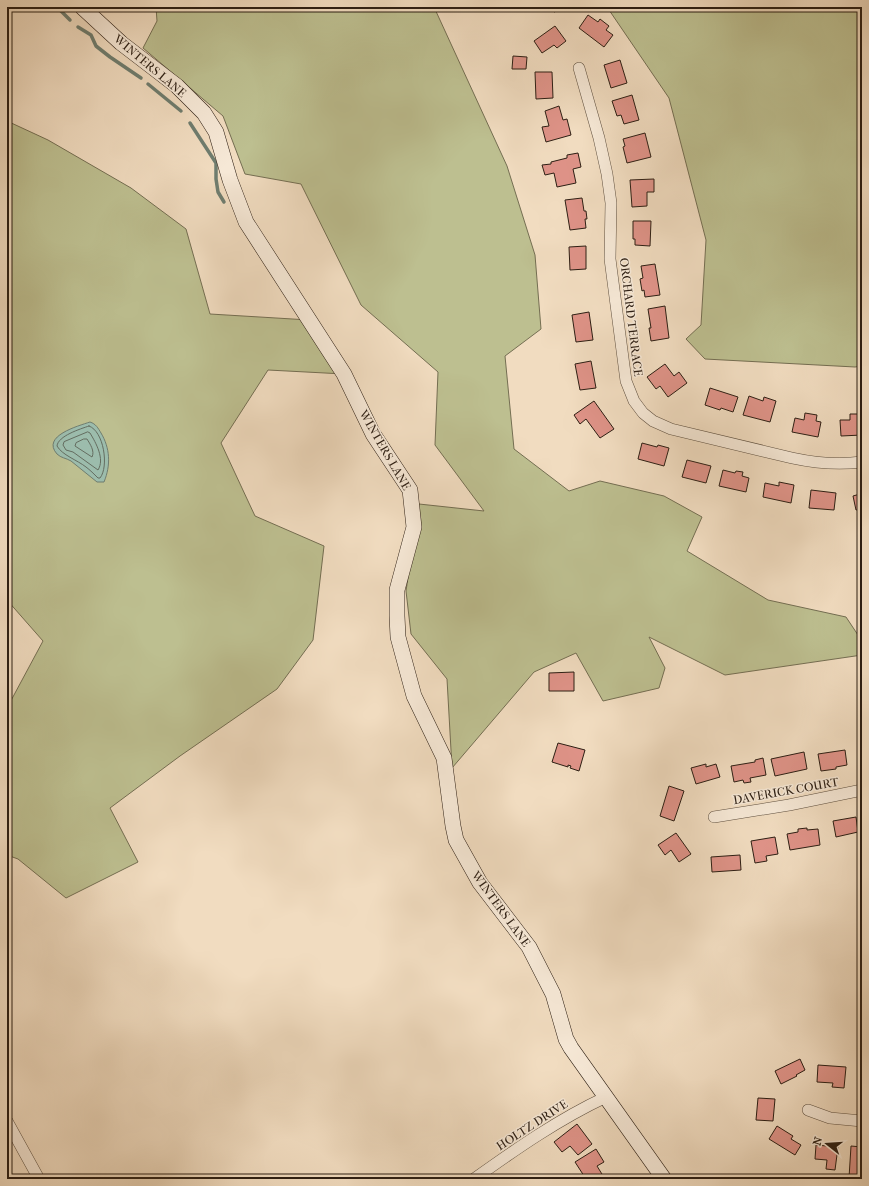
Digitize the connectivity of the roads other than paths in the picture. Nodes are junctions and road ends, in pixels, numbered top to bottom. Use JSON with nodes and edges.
{"nodes":[{"id":1,"x":82,"y":7,"type":"edge"},
{"id":2,"x":579,"y":68,"type":"dead end"},
{"id":3,"x":862,"y":462,"type":"edge"},
{"id":4,"x":862,"y":790,"type":"edge"},
{"id":5,"x":714,"y":818,"type":"dead end"},
{"id":6,"x":606,"y":1097,"type":"junction"},
{"id":7,"x":808,"y":1110,"type":"dead end"},
{"id":8,"x":7,"y":1121,"type":"edge"},
{"id":9,"x":862,"y":1122,"type":"edge"},
{"id":10,"x":39,"y":1179,"type":"edge"},
{"id":11,"x":474,"y":1179,"type":"edge"},
{"id":12,"x":664,"y":1179,"type":"edge"}],
"edges":[{"from":1,"to":6,"type":"street","name":"WINTERS LANE"},
{"from":2,"to":3,"type":"street","name":"ORCHARD TERRACE"},
{"from":4,"to":5,"type":"street","name":"DAVERICK COURT"},
{"from":6,"to":11,"type":"street","name":"HOLTZ DRIVE"},
{"from":6,"to":12,"type":"street","name":"WINTERS LANE"},
{"from":7,"to":9,"type":"street"},
{"from":8,"to":10,"type":"street"}]}
